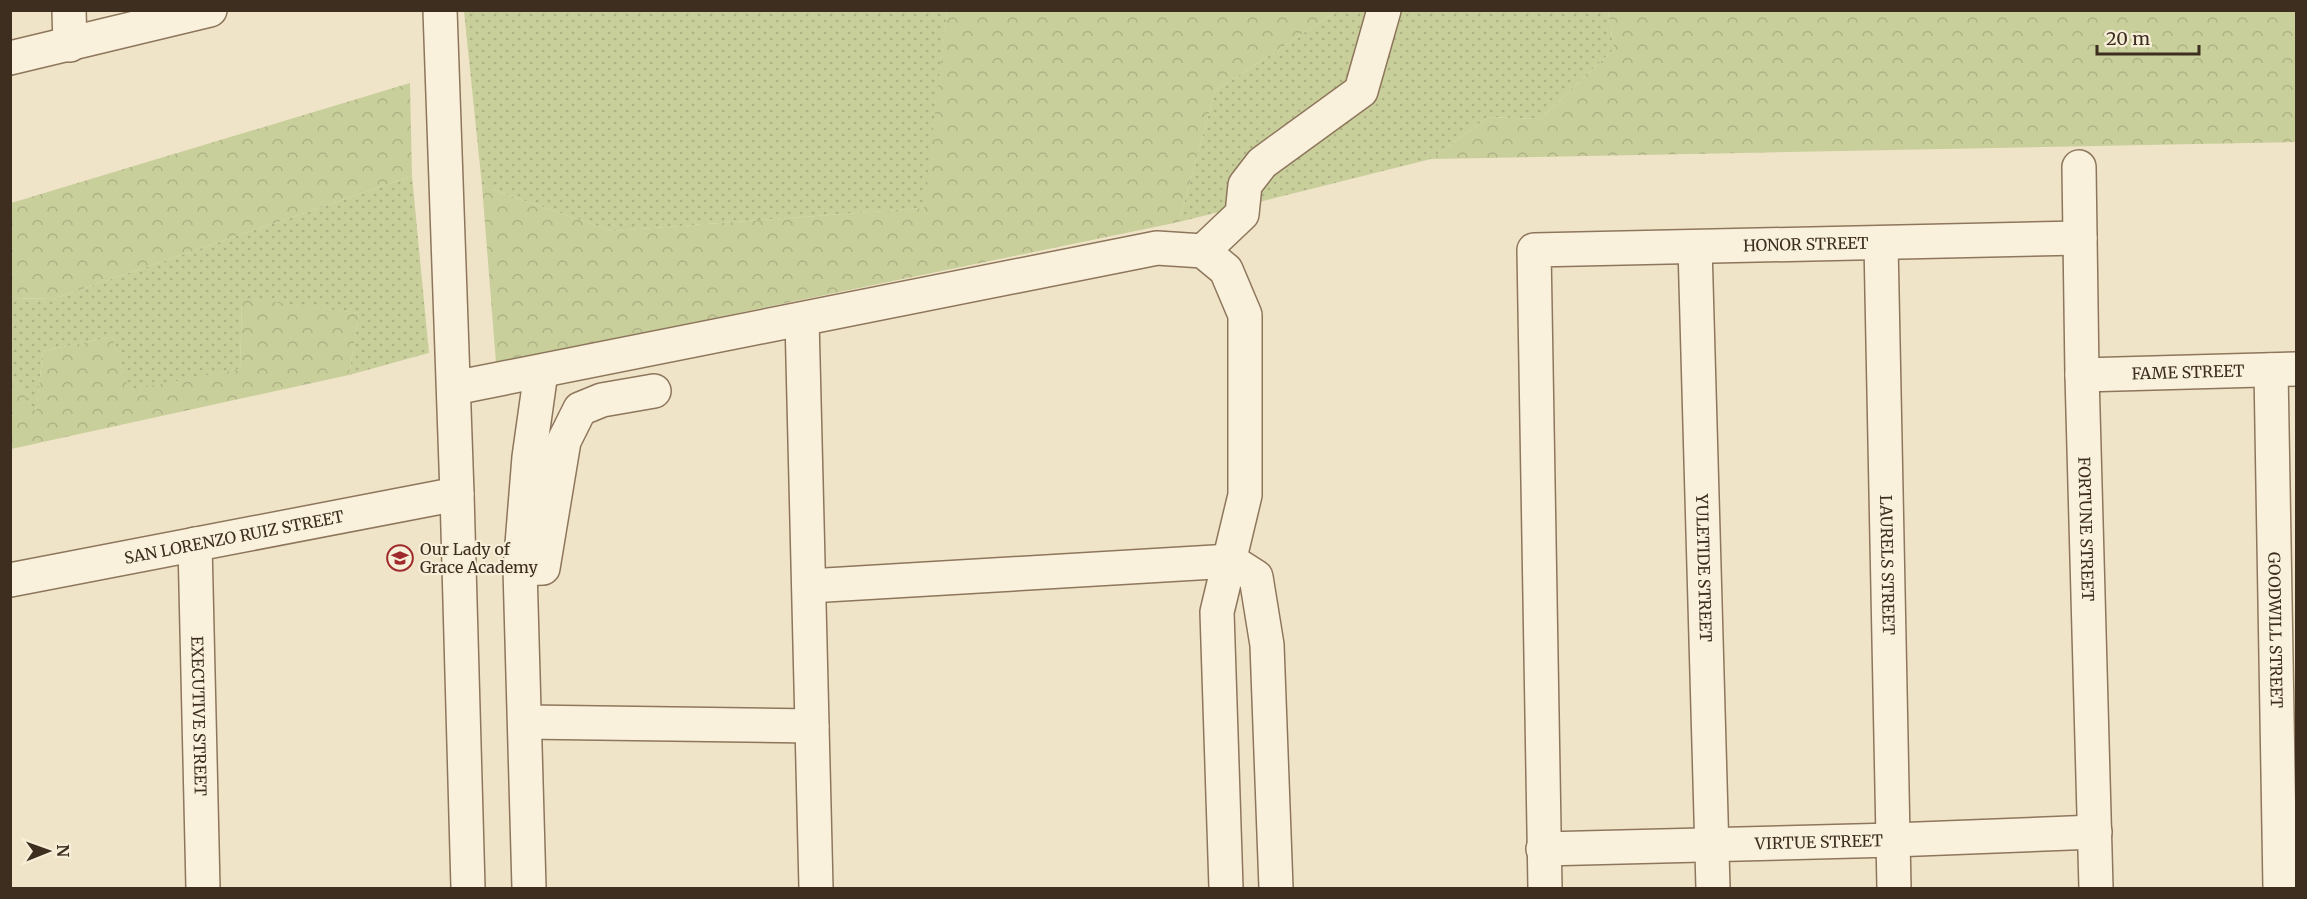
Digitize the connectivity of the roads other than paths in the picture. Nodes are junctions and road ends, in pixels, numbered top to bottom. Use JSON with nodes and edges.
{"nodes":[{"id":1,"x":69,"y":10,"type":"edge"},
{"id":2,"x":210,"y":10,"type":"edge"},
{"id":3,"x":440,"y":10,"type":"edge"},
{"id":4,"x":1384,"y":10,"type":"edge"},
{"id":5,"x":70,"y":45,"type":"junction"},
{"id":6,"x":10,"y":58,"type":"edge"},
{"id":7,"x":2079,"y":167,"type":"dead end"},
{"id":8,"x":2080,"y":238,"type":"junction"},
{"id":9,"x":1881,"y":243,"type":"junction"},
{"id":10,"x":1695,"y":247,"type":"junction"},
{"id":11,"x":1203,"y":251,"type":"junction"},
{"id":12,"x":802,"y":319,"type":"junction"},
{"id":13,"x":2284,"y":370,"type":"edge"},
{"id":14,"x":541,"y":372,"type":"junction"},
{"id":15,"x":2082,"y":375,"type":"junction"},
{"id":16,"x":454,"y":388,"type":"junction"},
{"id":17,"x":654,"y":391,"type":"dead end"},
{"id":18,"x":457,"y":494,"type":"junction"},
{"id":19,"x":195,"y":544,"type":"junction"},
{"id":20,"x":1231,"y":561,"type":"junction"},
{"id":21,"x":520,"y":569,"type":"junction"},
{"id":22,"x":10,"y":580,"type":"edge"},
{"id":23,"x":809,"y":586,"type":"junction"},
{"id":24,"x":525,"y":722,"type":"junction"},
{"id":25,"x":812,"y":726,"type":"junction"},
{"id":26,"x":2095,"y":832,"type":"junction"},
{"id":27,"x":1893,"y":840,"type":"junction"},
{"id":28,"x":1712,"y":844,"type":"junction"},
{"id":29,"x":1544,"y":849,"type":"junction"},
{"id":30,"x":203,"y":888,"type":"edge"},
{"id":31,"x":468,"y":888,"type":"edge"},
{"id":32,"x":528,"y":888,"type":"edge"},
{"id":33,"x":816,"y":888,"type":"edge"},
{"id":34,"x":1226,"y":888,"type":"edge"},
{"id":35,"x":1276,"y":888,"type":"edge"},
{"id":36,"x":1545,"y":888,"type":"edge"},
{"id":37,"x":1713,"y":888,"type":"edge"},
{"id":38,"x":1894,"y":888,"type":"edge"},
{"id":39,"x":2096,"y":888,"type":"edge"},
{"id":40,"x":2280,"y":888,"type":"edge"}],
"edges":[{"from":1,"to":5,"type":"street"},
{"from":2,"to":5,"type":"street"},
{"from":3,"to":16,"type":"street"},
{"from":4,"to":11,"type":"street"},
{"from":5,"to":6,"type":"street"},
{"from":7,"to":8,"type":"street","name":"FORTUNE STREET"},
{"from":8,"to":9,"type":"street","name":"HONOR STREET"},
{"from":8,"to":15,"type":"street","name":"FORTUNE STREET"},
{"from":9,"to":10,"type":"street","name":"HONOR STREET"},
{"from":9,"to":27,"type":"street","name":"LAURELS STREET"},
{"from":10,"to":28,"type":"street","name":"YULETIDE STREET"},
{"from":10,"to":29,"type":"street","name":"HONOR STREET"},
{"from":11,"to":12,"type":"street"},
{"from":11,"to":20,"type":"street"},
{"from":12,"to":14,"type":"street"},
{"from":12,"to":23,"type":"street"},
{"from":13,"to":15,"type":"street","name":"FAME STREET"},
{"from":13,"to":40,"type":"street","name":"GOODWILL STREET"},
{"from":14,"to":16,"type":"street"},
{"from":14,"to":21,"type":"street"},
{"from":15,"to":26,"type":"street","name":"FORTUNE STREET"},
{"from":16,"to":18,"type":"street"},
{"from":17,"to":21,"type":"street"},
{"from":18,"to":19,"type":"street","name":"SAN LORENZO RUIZ STREET"},
{"from":18,"to":31,"type":"street"},
{"from":19,"to":22,"type":"street","name":"SAN LORENZO RUIZ STREET"},
{"from":19,"to":30,"type":"street","name":"EXECUTIVE STREET"},
{"from":20,"to":23,"type":"street"},
{"from":20,"to":34,"type":"street"},
{"from":20,"to":35,"type":"street"},
{"from":21,"to":24,"type":"street"},
{"from":23,"to":25,"type":"street"},
{"from":24,"to":25,"type":"street"},
{"from":24,"to":32,"type":"street"},
{"from":25,"to":33,"type":"street"},
{"from":26,"to":27,"type":"street","name":"VIRTUE STREET"},
{"from":26,"to":39,"type":"street","name":"FORTUNE STREET"},
{"from":27,"to":28,"type":"street","name":"VIRTUE STREET"},
{"from":27,"to":38,"type":"street","name":"LAURELS STREET"},
{"from":28,"to":29,"type":"street","name":"VIRTUE STREET"},
{"from":28,"to":37,"type":"street","name":"YULETIDE STREET"},
{"from":29,"to":36,"type":"street"}]}
